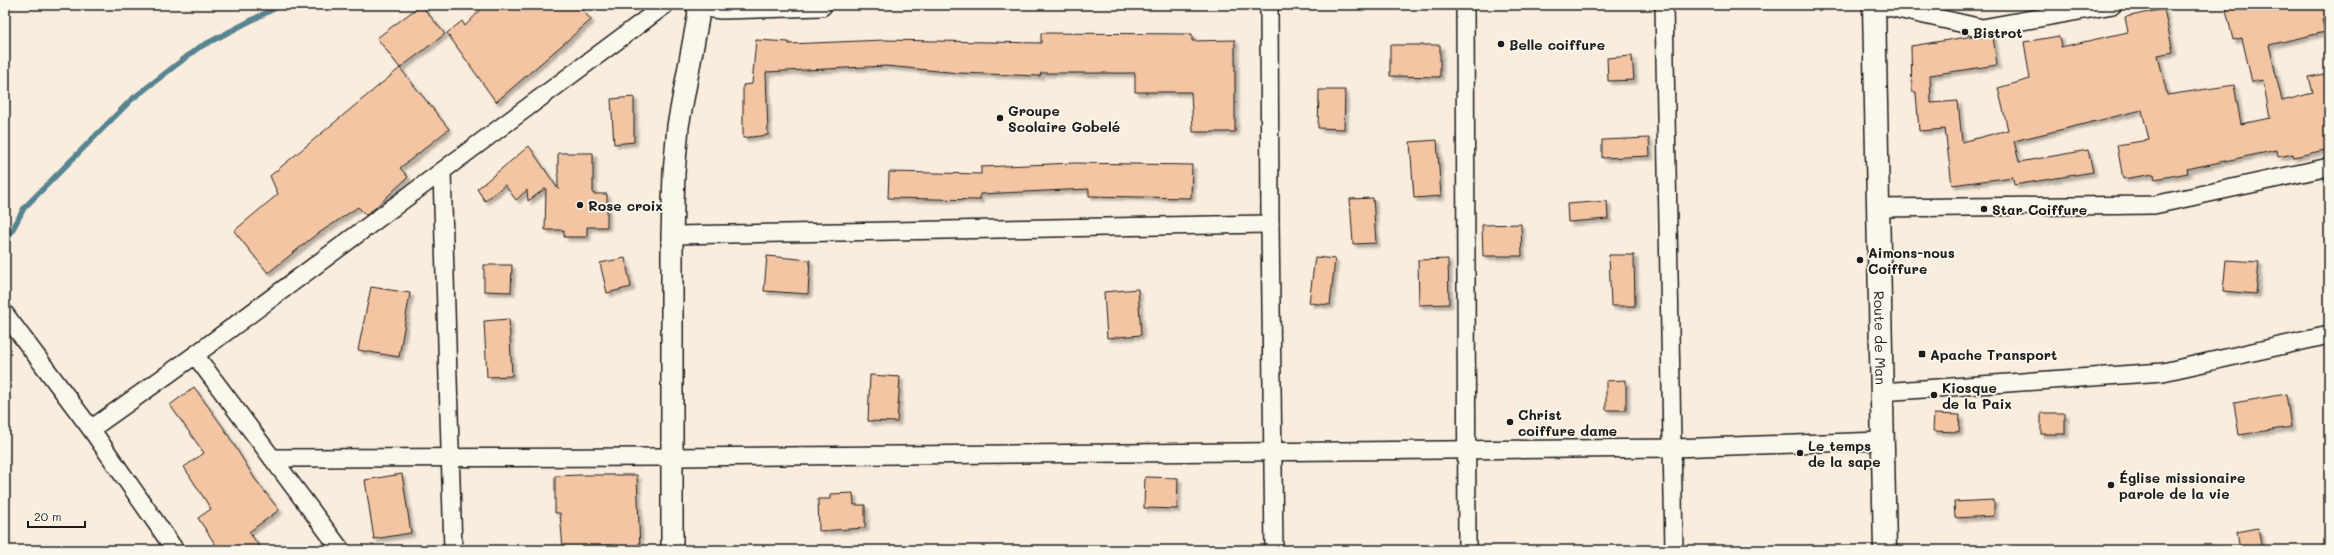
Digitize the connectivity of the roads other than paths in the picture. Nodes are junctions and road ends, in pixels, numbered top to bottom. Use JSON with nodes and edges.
{"nodes":[{"id":1,"x":665,"y":5,"type":"edge"},
{"id":2,"x":821,"y":5,"type":"edge"},
{"id":3,"x":1270,"y":5,"type":"edge"},
{"id":4,"x":1466,"y":5,"type":"edge"},
{"id":5,"x":1664,"y":5,"type":"edge"},
{"id":6,"x":1874,"y":5,"type":"edge"},
{"id":7,"x":1880,"y":5,"type":"edge"},
{"id":8,"x":2113,"y":5,"type":"edge"},
{"id":9,"x":698,"y":6,"type":"edge"},
{"id":10,"x":2329,"y":167,"type":"edge"},
{"id":11,"x":442,"y":172,"type":"junction"},
{"id":12,"x":1878,"y":208,"type":"junction"},
{"id":13,"x":1270,"y":224,"type":"junction"},
{"id":14,"x":672,"y":235,"type":"junction"},
{"id":15,"x":5,"y":314,"type":"edge"},
{"id":16,"x":2329,"y":334,"type":"edge"},
{"id":17,"x":195,"y":355,"type":"junction"},
{"id":18,"x":1881,"y":392,"type":"junction"},
{"id":19,"x":91,"y":429,"type":"junction"},
{"id":20,"x":1882,"y":441,"type":"junction"},
{"id":21,"x":1673,"y":448,"type":"junction"},
{"id":22,"x":1469,"y":450,"type":"junction"},
{"id":23,"x":1273,"y":452,"type":"junction"},
{"id":24,"x":452,"y":457,"type":"junction"},
{"id":25,"x":672,"y":457,"type":"junction"},
{"id":26,"x":272,"y":458,"type":"junction"},
{"id":27,"x":175,"y":550,"type":"edge"},
{"id":28,"x":341,"y":550,"type":"edge"},
{"id":29,"x":453,"y":550,"type":"edge"},
{"id":30,"x":672,"y":550,"type":"edge"},
{"id":31,"x":1274,"y":550,"type":"edge"},
{"id":32,"x":1467,"y":550,"type":"edge"},
{"id":33,"x":1674,"y":550,"type":"edge"},
{"id":34,"x":1884,"y":550,"type":"edge"}],
"edges":[{"from":1,"to":11,"type":"street"},
{"from":2,"to":9,"type":"street"},
{"from":3,"to":13,"type":"street"},
{"from":4,"to":22,"type":"street"},
{"from":5,"to":21,"type":"street"},
{"from":6,"to":12,"type":"highway","name":"Route de Man"},
{"from":7,"to":8,"type":"street"},
{"from":9,"to":14,"type":"street"},
{"from":10,"to":12,"type":"street"},
{"from":11,"to":17,"type":"street"},
{"from":11,"to":24,"type":"street"},
{"from":12,"to":18,"type":"highway","name":"Route de Man"},
{"from":13,"to":14,"type":"street"},
{"from":13,"to":23,"type":"street"},
{"from":14,"to":25,"type":"street"},
{"from":15,"to":19,"type":"street"},
{"from":16,"to":18,"type":"street"},
{"from":17,"to":19,"type":"street"},
{"from":17,"to":26,"type":"street"},
{"from":18,"to":20,"type":"highway","name":"Route de Man"},
{"from":19,"to":27,"type":"street"},
{"from":20,"to":21,"type":"street"},
{"from":20,"to":34,"type":"highway","name":"Route de Man"},
{"from":21,"to":22,"type":"street"},
{"from":21,"to":33,"type":"street"},
{"from":22,"to":23,"type":"street"},
{"from":22,"to":32,"type":"street"},
{"from":23,"to":25,"type":"street"},
{"from":23,"to":31,"type":"street"},
{"from":24,"to":25,"type":"street"},
{"from":24,"to":26,"type":"street"},
{"from":24,"to":29,"type":"street"},
{"from":25,"to":30,"type":"street"},
{"from":26,"to":28,"type":"street"}]}
